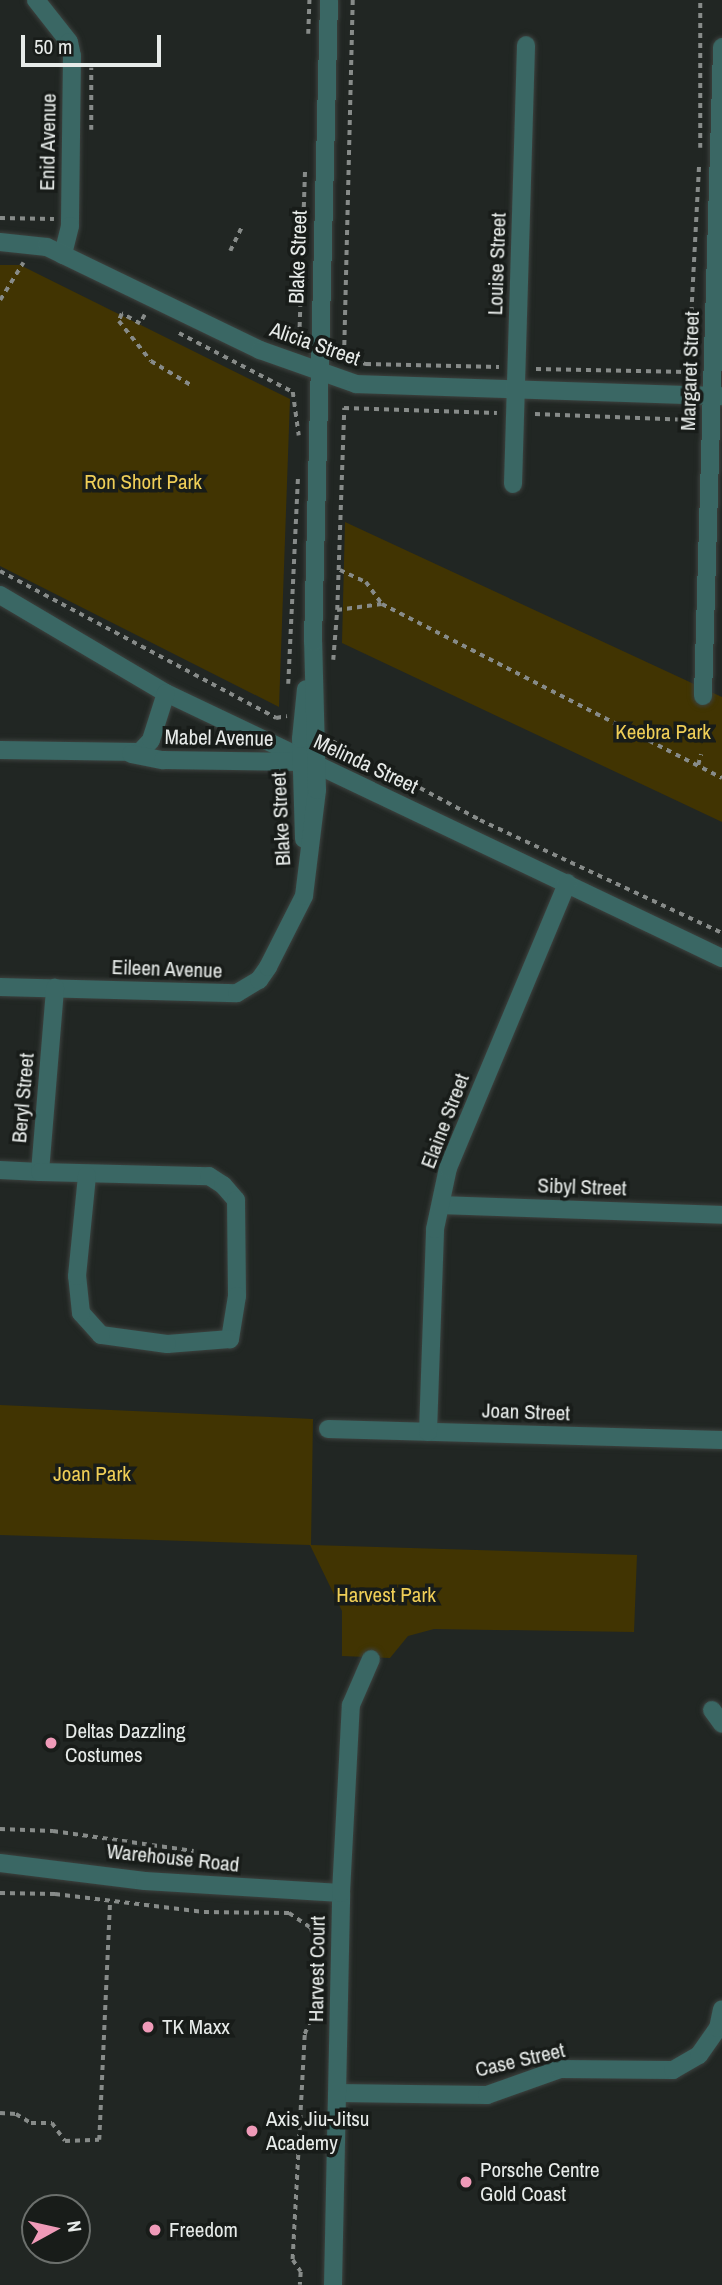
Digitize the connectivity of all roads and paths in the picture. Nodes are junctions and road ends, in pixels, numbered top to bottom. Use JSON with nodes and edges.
{"nodes":[{"id":1,"x":36,"y":0,"type":"edge"},
{"id":2,"x":309,"y":0,"type":"edge"},
{"id":3,"x":328,"y":0,"type":"edge"},
{"id":4,"x":354,"y":0,"type":"edge"},
{"id":5,"x":700,"y":0,"type":"edge"},
{"id":6,"x":526,"y":45,"type":"dead end"},
{"id":7,"x":308,"y":46,"type":"dead end"},
{"id":8,"x":722,"y":47,"type":"edge"},
{"id":9,"x":306,"y":156,"type":"dead end"},
{"id":10,"x":56,"y":205,"type":"dead end"},
{"id":11,"x":0,"y":218,"type":"edge"},
{"id":12,"x":241,"y":228,"type":"dead end"},
{"id":13,"x":0,"y":242,"type":"edge"},
{"id":14,"x":230,"y":251,"type":"dead end"},
{"id":15,"x":63,"y":255,"type":"junction"},
{"id":16,"x":12,"y":261,"type":"dead end"},
{"id":17,"x":24,"y":261,"type":"junction"},
{"id":18,"x":35,"y":262,"type":"dead end"},
{"id":19,"x":0,"y":300,"type":"edge"},
{"id":20,"x":134,"y":310,"type":"dead end"},
{"id":21,"x":145,"y":316,"type":"junction"},
{"id":22,"x":157,"y":322,"type":"dead end"},
{"id":23,"x":169,"y":328,"type":"dead end"},
{"id":24,"x":299,"y":337,"type":"dead end"},
{"id":25,"x":499,"y":368,"type":"dead end"},
{"id":26,"x":536,"y":369,"type":"dead end"},
{"id":27,"x":318,"y":373,"type":"junction"},
{"id":28,"x":191,"y":385,"type":"dead end"},
{"id":29,"x":516,"y":389,"type":"junction"},
{"id":30,"x":717,"y":396,"type":"edge"},
{"id":31,"x":499,"y":413,"type":"dead end"},
{"id":32,"x":535,"y":414,"type":"dead end"},
{"id":33,"x":691,"y":420,"type":"dead end"},
{"id":34,"x":299,"y":439,"type":"dead end"},
{"id":35,"x":299,"y":465,"type":"dead end"},
{"id":36,"x":513,"y":484,"type":"dead end"},
{"id":37,"x":340,"y":570,"type":"junction"},
{"id":38,"x":0,"y":571,"type":"edge"},
{"id":39,"x":0,"y":595,"type":"edge"},
{"id":40,"x":382,"y":604,"type":"junction"},
{"id":41,"x":337,"y":610,"type":"junction"},
{"id":42,"x":332,"y":666,"type":"dead end"},
{"id":43,"x":288,"y":691,"type":"dead end"},
{"id":44,"x":166,"y":693,"type":"junction"},
{"id":45,"x":703,"y":696,"type":"dead end"},
{"id":46,"x":288,"y":703,"type":"dead end"},
{"id":47,"x":329,"y":732,"type":"dead end"},
{"id":48,"x":0,"y":750,"type":"edge"},
{"id":49,"x":131,"y":754,"type":"junction"},
{"id":50,"x":701,"y":754,"type":"dead end"},
{"id":51,"x":307,"y":762,"type":"junction"},
{"id":52,"x":698,"y":765,"type":"junction"},
{"id":53,"x":722,"y":778,"type":"edge"},
{"id":54,"x":307,"y":881,"type":"joint"},
{"id":55,"x":567,"y":883,"type":"junction"},
{"id":56,"x":722,"y":933,"type":"edge"},
{"id":57,"x":722,"y":958,"type":"edge"},
{"id":58,"x":0,"y":987,"type":"edge"},
{"id":59,"x":55,"y":988,"type":"junction"},
{"id":60,"x":0,"y":1170,"type":"edge"},
{"id":61,"x":40,"y":1172,"type":"junction"},
{"id":62,"x":87,"y":1175,"type":"junction"},
{"id":63,"x":441,"y":1205,"type":"junction"},
{"id":64,"x":722,"y":1215,"type":"edge"},
{"id":65,"x":328,"y":1429,"type":"dead end"},
{"id":66,"x":428,"y":1432,"type":"junction"},
{"id":67,"x":722,"y":1440,"type":"edge"},
{"id":68,"x":371,"y":1658,"type":"dead end"},
{"id":69,"x":0,"y":1829,"type":"edge"},
{"id":70,"x":194,"y":1851,"type":"dead end"},
{"id":71,"x":0,"y":1863,"type":"edge"},
{"id":72,"x":341,"y":1892,"type":"junction"},
{"id":73,"x":0,"y":1893,"type":"edge"},
{"id":74,"x":110,"y":1901,"type":"junction"},
{"id":75,"x":722,"y":2009,"type":"edge"},
{"id":76,"x":337,"y":2093,"type":"junction"},
{"id":77,"x":0,"y":2113,"type":"edge"},
{"id":78,"x":300,"y":2285,"type":"edge"},
{"id":79,"x":333,"y":2285,"type":"edge"}],
"edges":[{"from":1,"to":15,"type":"street","name":"Enid Avenue"},
{"from":2,"to":7,"type":"path"},
{"from":3,"to":27,"type":"street","name":"Blake Street"},
{"from":4,"to":25,"type":"path"},
{"from":5,"to":26,"type":"path"},
{"from":6,"to":29,"type":"street","name":"Louise Street"},
{"from":8,"to":30,"type":"street","name":"Margaret Street"},
{"from":9,"to":24,"type":"path"},
{"from":10,"to":11,"type":"path"},
{"from":12,"to":14,"type":"path"},
{"from":13,"to":15,"type":"street","name":"Alicia Street"},
{"from":15,"to":27,"type":"street","name":"Alicia Street"},
{"from":16,"to":17,"type":"path"},
{"from":17,"to":18,"type":"path"},
{"from":17,"to":19,"type":"path"},
{"from":20,"to":21,"type":"path"},
{"from":21,"to":22,"type":"path"},
{"from":21,"to":28,"type":"path"},
{"from":23,"to":34,"type":"path"},
{"from":27,"to":29,"type":"street","name":"Alicia Street"},
{"from":27,"to":51,"type":"street","name":"Blake Street"},
{"from":29,"to":30,"type":"street","name":"Alicia Street"},
{"from":29,"to":36,"type":"street","name":"Louise Street"},
{"from":30,"to":45,"type":"street","name":"Margaret Street"},
{"from":31,"to":37,"type":"path"},
{"from":32,"to":33,"type":"path"},
{"from":35,"to":43,"type":"path"},
{"from":37,"to":40,"type":"path"},
{"from":37,"to":41,"type":"path"},
{"from":38,"to":46,"type":"path"},
{"from":39,"to":44,"type":"street","name":"Melinda Street"},
{"from":40,"to":41,"type":"path"},
{"from":40,"to":52,"type":"path"},
{"from":41,"to":42,"type":"path"},
{"from":44,"to":49,"type":"street","name":"Mabel Avenue"},
{"from":44,"to":51,"type":"street","name":"Melinda Street"},
{"from":47,"to":56,"type":"path"},
{"from":48,"to":49,"type":"street","name":"Mabel Avenue"},
{"from":49,"to":51,"type":"street","name":"Mabel Avenue"},
{"from":50,"to":52,"type":"path"},
{"from":51,"to":54,"type":"street","name":"Blake Street"},
{"from":51,"to":55,"type":"street","name":"Melinda Street"},
{"from":52,"to":53,"type":"path"},
{"from":54,"to":59,"type":"street","name":"Eileen Avenue"},
{"from":55,"to":57,"type":"street","name":"Melinda Street"},
{"from":55,"to":63,"type":"street","name":"Elaine Street"},
{"from":58,"to":59,"type":"street","name":"Eileen Avenue"},
{"from":59,"to":61,"type":"street","name":"Beryl Street"},
{"from":60,"to":61,"type":"street","name":"Beryl Street"},
{"from":61,"to":62,"type":"street"},
{"from":62,"to":62,"type":"street"},
{"from":63,"to":64,"type":"street","name":"Sibyl Street"},
{"from":63,"to":66,"type":"street","name":"Elaine Street"},
{"from":65,"to":66,"type":"street","name":"Joan Street"},
{"from":66,"to":67,"type":"street","name":"Joan Street"},
{"from":68,"to":72,"type":"street","name":"Harvest Court"},
{"from":69,"to":70,"type":"path"},
{"from":71,"to":72,"type":"street","name":"Warehouse Road"},
{"from":72,"to":76,"type":"street","name":"Harvest Court"},
{"from":73,"to":74,"type":"path"},
{"from":74,"to":77,"type":"path"},
{"from":74,"to":78,"type":"path"},
{"from":75,"to":76,"type":"street","name":"Case Street"},
{"from":76,"to":79,"type":"street","name":"Harvest Court"}]}
